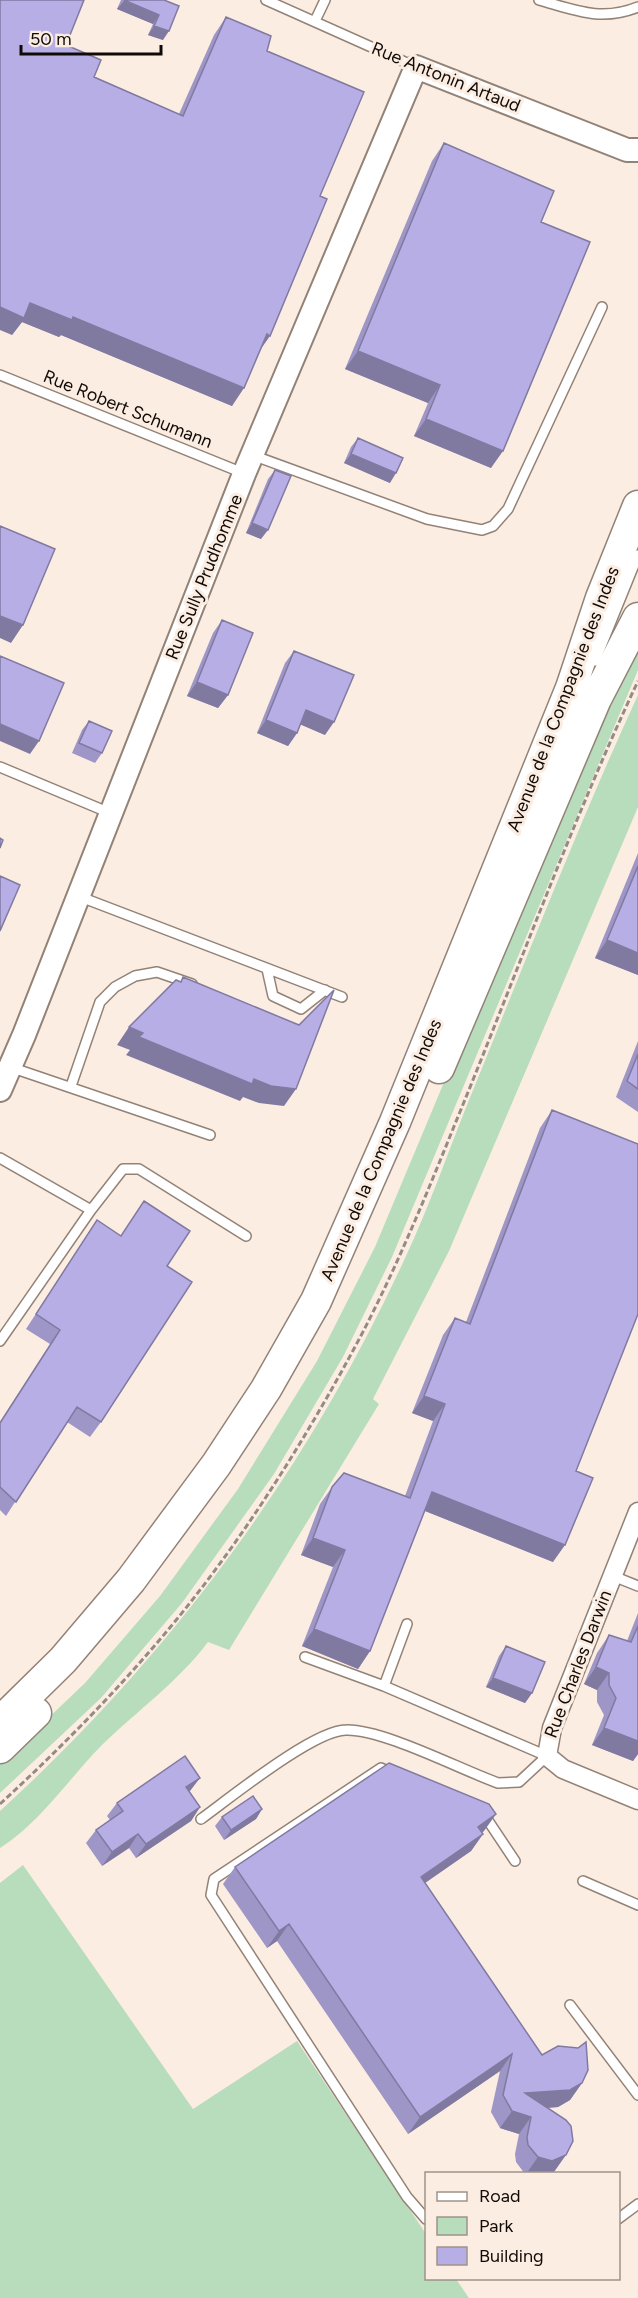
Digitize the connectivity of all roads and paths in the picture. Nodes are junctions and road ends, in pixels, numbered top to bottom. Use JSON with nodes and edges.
{"nodes":[{"id":1,"x":266,"y":0,"type":"edge"},
{"id":2,"x":325,"y":0,"type":"edge"},
{"id":3,"x":539,"y":0,"type":"edge"},
{"id":4,"x":638,"y":7,"type":"edge"},
{"id":5,"x":315,"y":21,"type":"junction"},
{"id":6,"x":416,"y":67,"type":"junction"},
{"id":7,"x":634,"y":153,"type":"edge"},
{"id":8,"x":602,"y":307,"type":"dead end"},
{"id":9,"x":0,"y":375,"type":"edge"},
{"id":10,"x":248,"y":464,"type":"junction"},
{"id":11,"x":638,"y":506,"type":"edge"},
{"id":12,"x":638,"y":555,"type":"edge"},
{"id":13,"x":638,"y":618,"type":"edge"},
{"id":14,"x":589,"y":675,"type":"dead end"},
{"id":15,"x":638,"y":681,"type":"edge"},
{"id":16,"x":0,"y":767,"type":"edge"},
{"id":17,"x":110,"y":813,"type":"junction"},
{"id":18,"x":78,"y":896,"type":"junction"},
{"id":19,"x":267,"y":969,"type":"junction"},
{"id":20,"x":197,"y":986,"type":"edge"},
{"id":21,"x":325,"y":990,"type":"junction"},
{"id":22,"x":459,"y":994,"type":"dead end"},
{"id":23,"x":342,"y":997,"type":"dead end"},
{"id":24,"x":5,"y":1065,"type":"edge"},
{"id":25,"x":71,"y":1086,"type":"junction"},
{"id":26,"x":0,"y":1090,"type":"edge"},
{"id":27,"x":210,"y":1135,"type":"dead end"},
{"id":28,"x":0,"y":1158,"type":"edge"},
{"id":29,"x":381,"y":1181,"type":"dead end"},
{"id":30,"x":91,"y":1210,"type":"junction"},
{"id":31,"x":246,"y":1236,"type":"dead end"},
{"id":32,"x":353,"y":1245,"type":"dead end"},
{"id":33,"x":0,"y":1341,"type":"edge"},
{"id":34,"x":638,"y":1512,"type":"edge"},
{"id":35,"x":613,"y":1576,"type":"junction"},
{"id":36,"x":638,"y":1586,"type":"edge"},
{"id":37,"x":407,"y":1624,"type":"dead end"},
{"id":38,"x":305,"y":1657,"type":"dead end"},
{"id":39,"x":384,"y":1686,"type":"junction"},
{"id":40,"x":0,"y":1722,"type":"edge"},
{"id":41,"x":0,"y":1737,"type":"edge"},
{"id":42,"x":0,"y":1748,"type":"edge"},
{"id":43,"x":547,"y":1756,"type":"junction"},
{"id":44,"x":402,"y":1777,"type":"edge"},
{"id":45,"x":638,"y":1800,"type":"edge"},
{"id":46,"x":0,"y":1804,"type":"edge"},
{"id":47,"x":479,"y":1807,"type":"edge"},
{"id":48,"x":201,"y":1818,"type":"edge"},
{"id":49,"x":515,"y":1861,"type":"dead end"},
{"id":50,"x":583,"y":1881,"type":"dead end"},
{"id":51,"x":638,"y":1905,"type":"edge"},
{"id":52,"x":570,"y":2005,"type":"dead end"},
{"id":53,"x":638,"y":2095,"type":"edge"},
{"id":54,"x":638,"y":2204,"type":"edge"},
{"id":55,"x":620,"y":2217,"type":"edge"},
{"id":56,"x":425,"y":2218,"type":"edge"}],
"edges":[{"from":1,"to":5,"type":"lane","name":"Rue Antonin Artaud"},
{"from":2,"to":5,"type":"lane"},
{"from":3,"to":4,"type":"lane"},
{"from":5,"to":6,"type":"lane","name":"Rue Antonin Artaud"},
{"from":6,"to":7,"type":"street","name":"Rue Antonin Artaud"},
{"from":6,"to":10,"type":"street","name":"Rue Sully Prudhomme"},
{"from":8,"to":10,"type":"lane","name":"Rue Robert Schumann"},
{"from":9,"to":10,"type":"lane","name":"Rue Robert Schumann"},
{"from":10,"to":17,"type":"street","name":"Rue Sully Prudhomme"},
{"from":11,"to":40,"type":"main road","name":"Avenue de la Compagnie des Indes"},
{"from":12,"to":14,"type":"lane","name":"Avenue de la Compagnie des Indes"},
{"from":13,"to":42,"type":"main road","name":"Avenue de la Compagnie des Indes"},
{"from":15,"to":46,"type":"path"},
{"from":16,"to":17,"type":"lane"},
{"from":17,"to":18,"type":"street","name":"Rue Sully Prudhomme"},
{"from":18,"to":19,"type":"lane"},
{"from":18,"to":24,"type":"street","name":"Rue Sully Prudhomme"},
{"from":19,"to":21,"type":"lane"},
{"from":19,"to":21,"type":"lane"},
{"from":20,"to":25,"type":"lane"},
{"from":21,"to":23,"type":"lane"},
{"from":22,"to":29,"type":"lane","name":"Avenue de la Compagnie des Indes"},
{"from":24,"to":25,"type":"lane"},
{"from":24,"to":26,"type":"street","name":"Rue Sully Prudhomme"},
{"from":25,"to":27,"type":"lane"},
{"from":28,"to":30,"type":"lane"},
{"from":30,"to":31,"type":"lane"},
{"from":30,"to":33,"type":"lane"},
{"from":32,"to":41,"type":"lane","name":"Avenue de la Compagnie des Indes"},
{"from":34,"to":35,"type":"street","name":"Rue Charles Darwin"},
{"from":35,"to":36,"type":"lane"},
{"from":35,"to":43,"type":"street","name":"Rue Charles Darwin"},
{"from":37,"to":39,"type":"lane"},
{"from":38,"to":39,"type":"lane"},
{"from":39,"to":43,"type":"lane"},
{"from":43,"to":45,"type":"street","name":"Rue Charles Darwin"},
{"from":43,"to":48,"type":"lane"},
{"from":44,"to":56,"type":"lane"},
{"from":47,"to":49,"type":"lane"},
{"from":50,"to":51,"type":"lane"},
{"from":52,"to":53,"type":"lane"},
{"from":54,"to":55,"type":"lane"}]}
